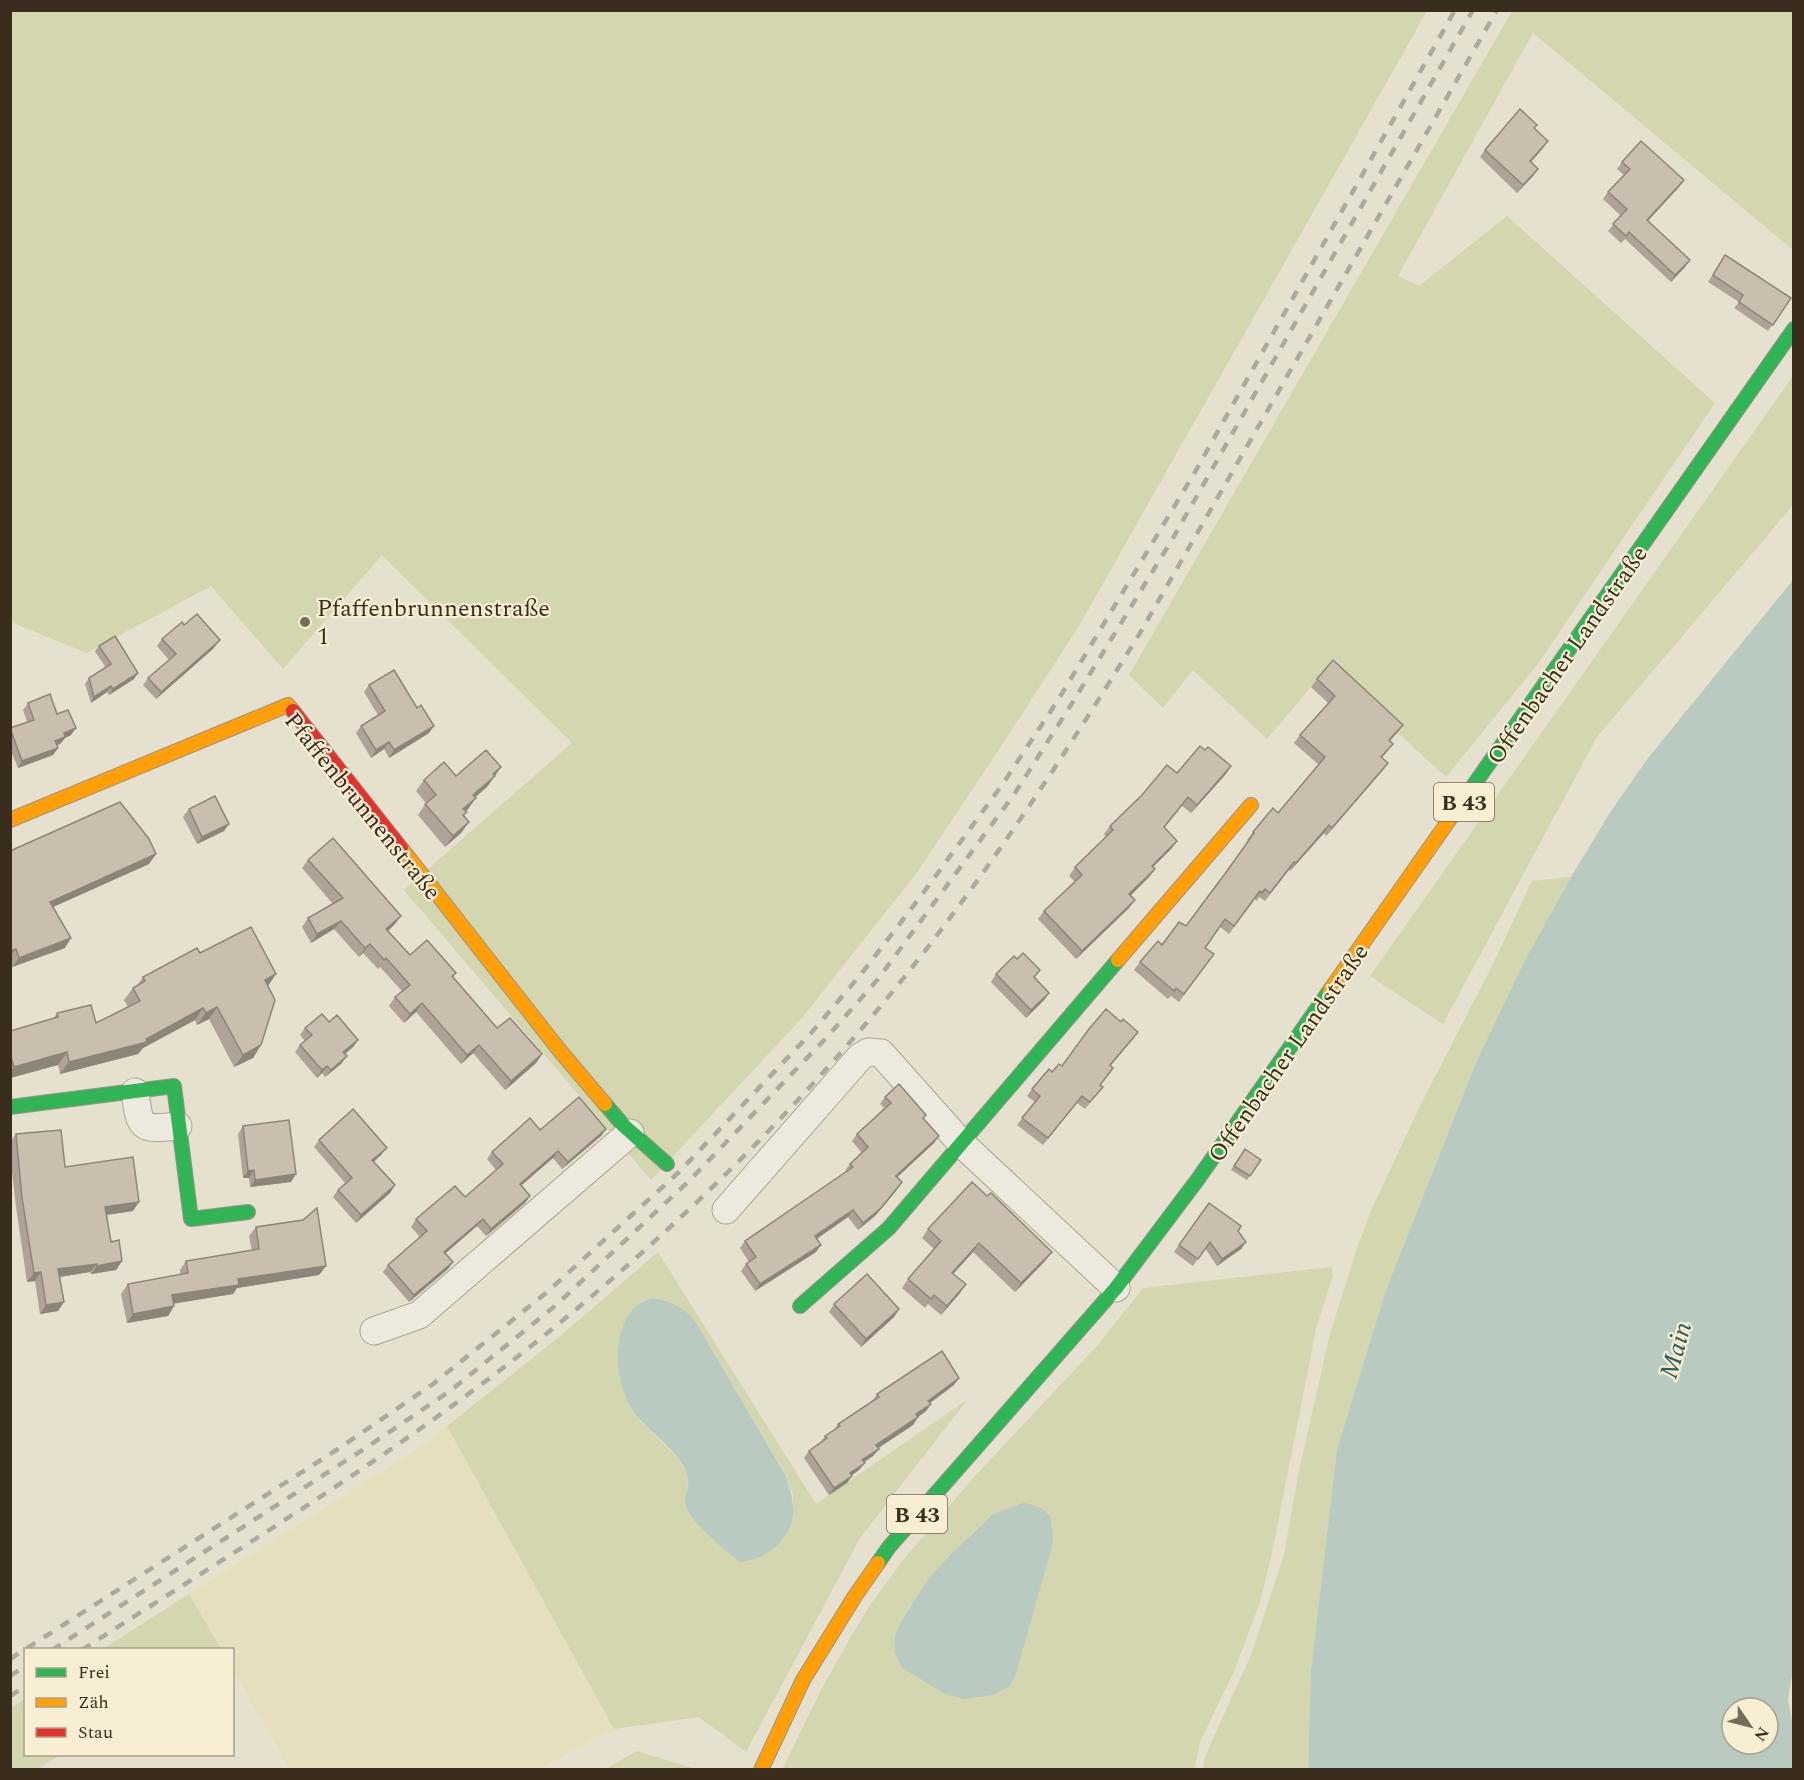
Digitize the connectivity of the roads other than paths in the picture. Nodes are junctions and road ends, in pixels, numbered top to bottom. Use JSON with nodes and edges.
{"nodes":[{"id":1,"x":1794,"y":329,"type":"edge"},
{"id":2,"x":1251,"y":805,"type":"dead end"},
{"id":3,"x":10,"y":820,"type":"edge"},
{"id":4,"x":135,"y":1092,"type":"junction"},
{"id":5,"x":10,"y":1107,"type":"edge"},
{"id":6,"x":178,"y":1126,"type":"junction"},
{"id":7,"x":630,"y":1133,"type":"junction"},
{"id":8,"x":962,"y":1144,"type":"junction"},
{"id":9,"x":667,"y":1164,"type":"dead end"},
{"id":10,"x":726,"y":1210,"type":"dead end"},
{"id":11,"x":248,"y":1212,"type":"dead end"},
{"id":12,"x":1122,"y":1280,"type":"junction"},
{"id":13,"x":800,"y":1306,"type":"dead end"},
{"id":14,"x":374,"y":1331,"type":"dead end"},
{"id":15,"x":761,"y":1770,"type":"edge"}],
"edges":[{"from":1,"to":12,"type":"street","name":"Offenbacher Landstraße","number":"B 43"},
{"from":2,"to":8,"type":"street"},
{"from":3,"to":7,"type":"street","name":"Pfaffenbrunnenstraße"},
{"from":4,"to":5,"type":"street"},
{"from":4,"to":6,"type":"street"},
{"from":4,"to":6,"type":"street"},
{"from":6,"to":11,"type":"street"},
{"from":7,"to":9,"type":"street","name":"Pfaffenbrunnenstraße"},
{"from":7,"to":14,"type":"street"},
{"from":8,"to":10,"type":"street"},
{"from":8,"to":12,"type":"street"},
{"from":8,"to":13,"type":"street"},
{"from":12,"to":15,"type":"street","number":"B 43"}]}
